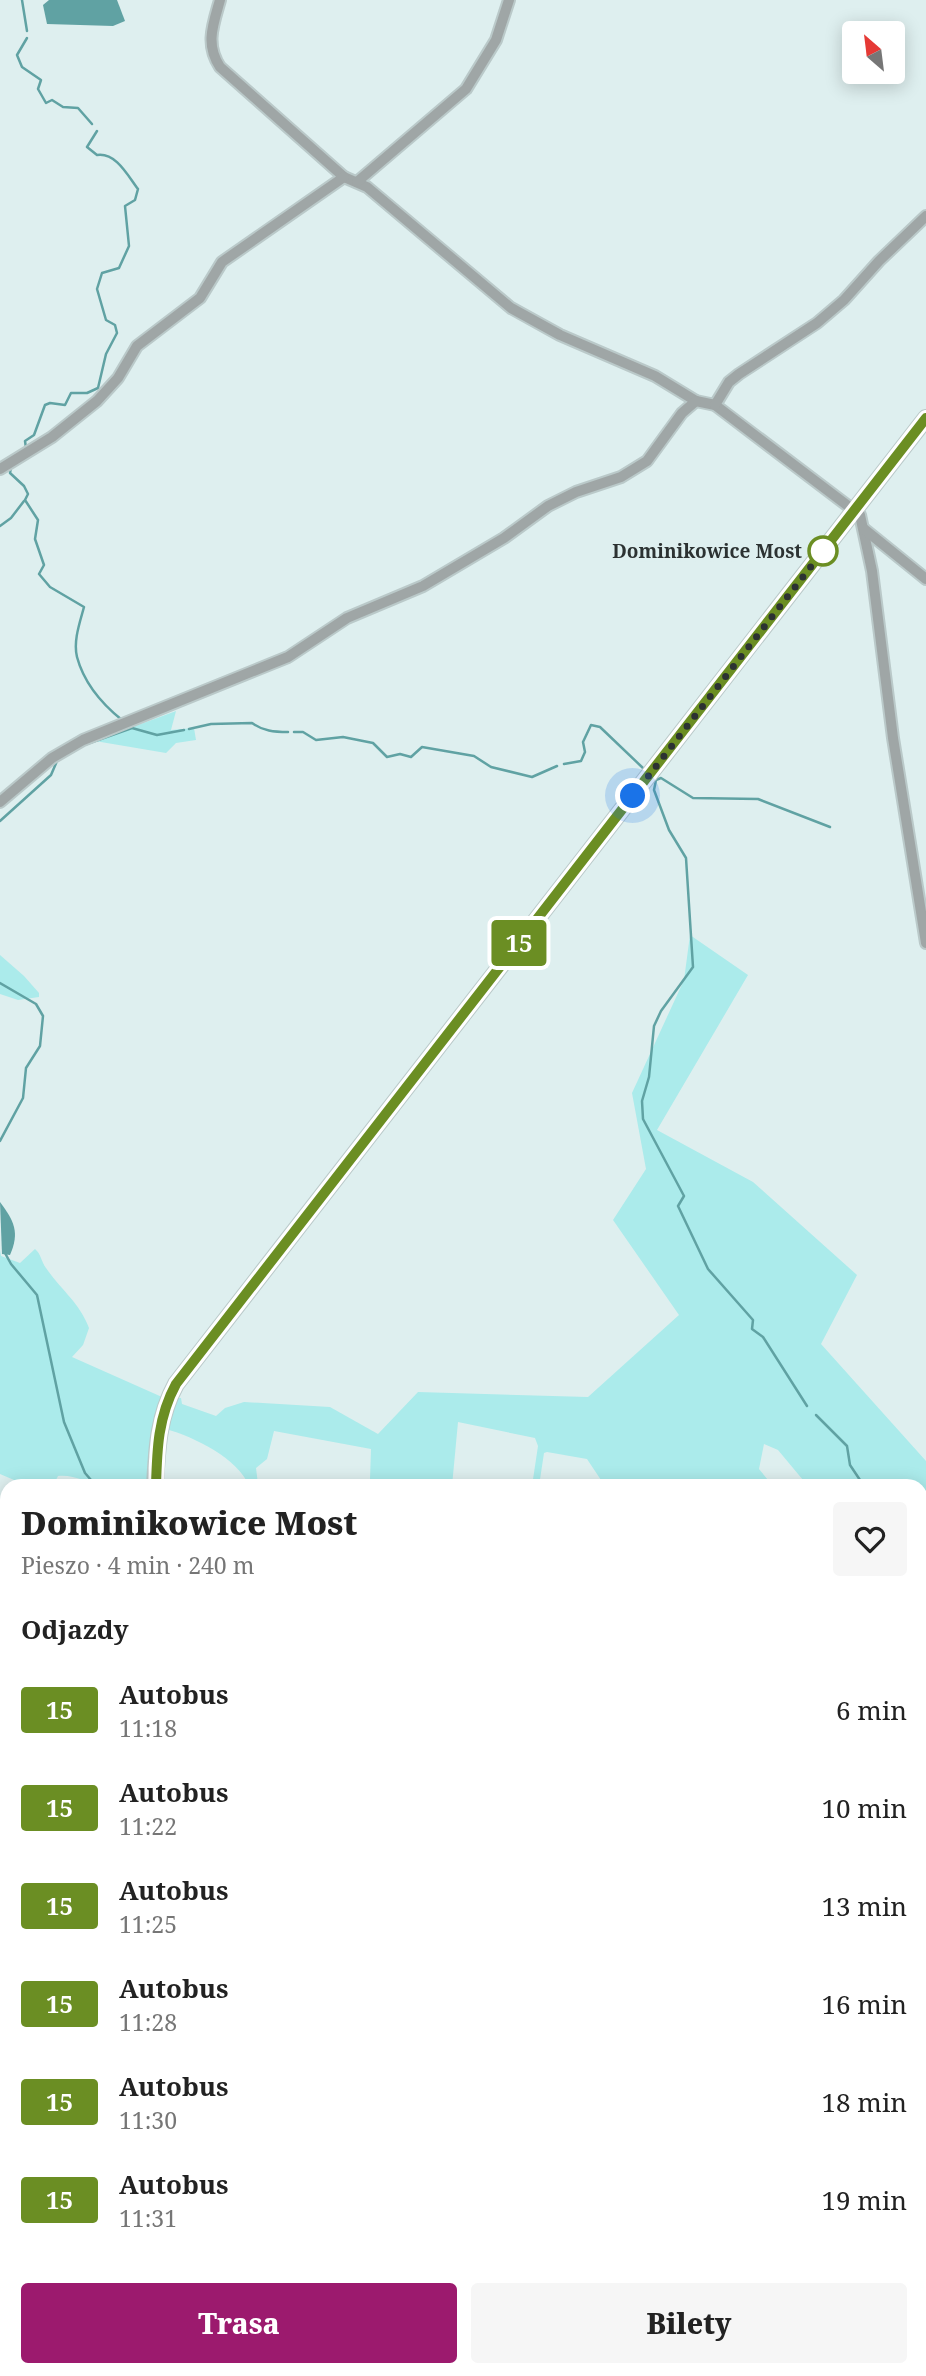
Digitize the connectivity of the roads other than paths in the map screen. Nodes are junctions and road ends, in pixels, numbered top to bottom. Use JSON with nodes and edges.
{"nodes":[{"id":1,"x":219,"y":0,"type":"edge"},
{"id":2,"x":509,"y":0,"type":"edge"},
{"id":3,"x":344,"y":177,"type":"junction"},
{"id":4,"x":357,"y":182,"type":"junction"},
{"id":5,"x":926,"y":216,"type":"edge"},
{"id":6,"x":696,"y":401,"type":"junction"},
{"id":7,"x":715,"y":405,"type":"junction"},
{"id":8,"x":926,"y":418,"type":"edge"},
{"id":9,"x":0,"y":469,"type":"edge"},
{"id":10,"x":855,"y":511,"type":"junction"},
{"id":11,"x":864,"y":529,"type":"junction"},
{"id":12,"x":926,"y":579,"type":"edge"},
{"id":13,"x":0,"y":802,"type":"edge"},
{"id":14,"x":926,"y":943,"type":"edge"},
{"id":15,"x":155,"y":1479,"type":"edge"}],
"edges":[{"from":1,"to":3,"type":"street"},
{"from":2,"to":4,"type":"street"},
{"from":3,"to":4,"type":"street"},
{"from":3,"to":9,"type":"street"},
{"from":4,"to":6,"type":"street"},
{"from":5,"to":7,"type":"street"},
{"from":6,"to":7,"type":"street"},
{"from":6,"to":13,"type":"street"},
{"from":7,"to":10,"type":"street"},
{"from":8,"to":10,"type":"main road"},
{"from":10,"to":11,"type":"street"},
{"from":10,"to":15,"type":"main road"},
{"from":11,"to":12,"type":"street"},
{"from":11,"to":14,"type":"street"}]}
